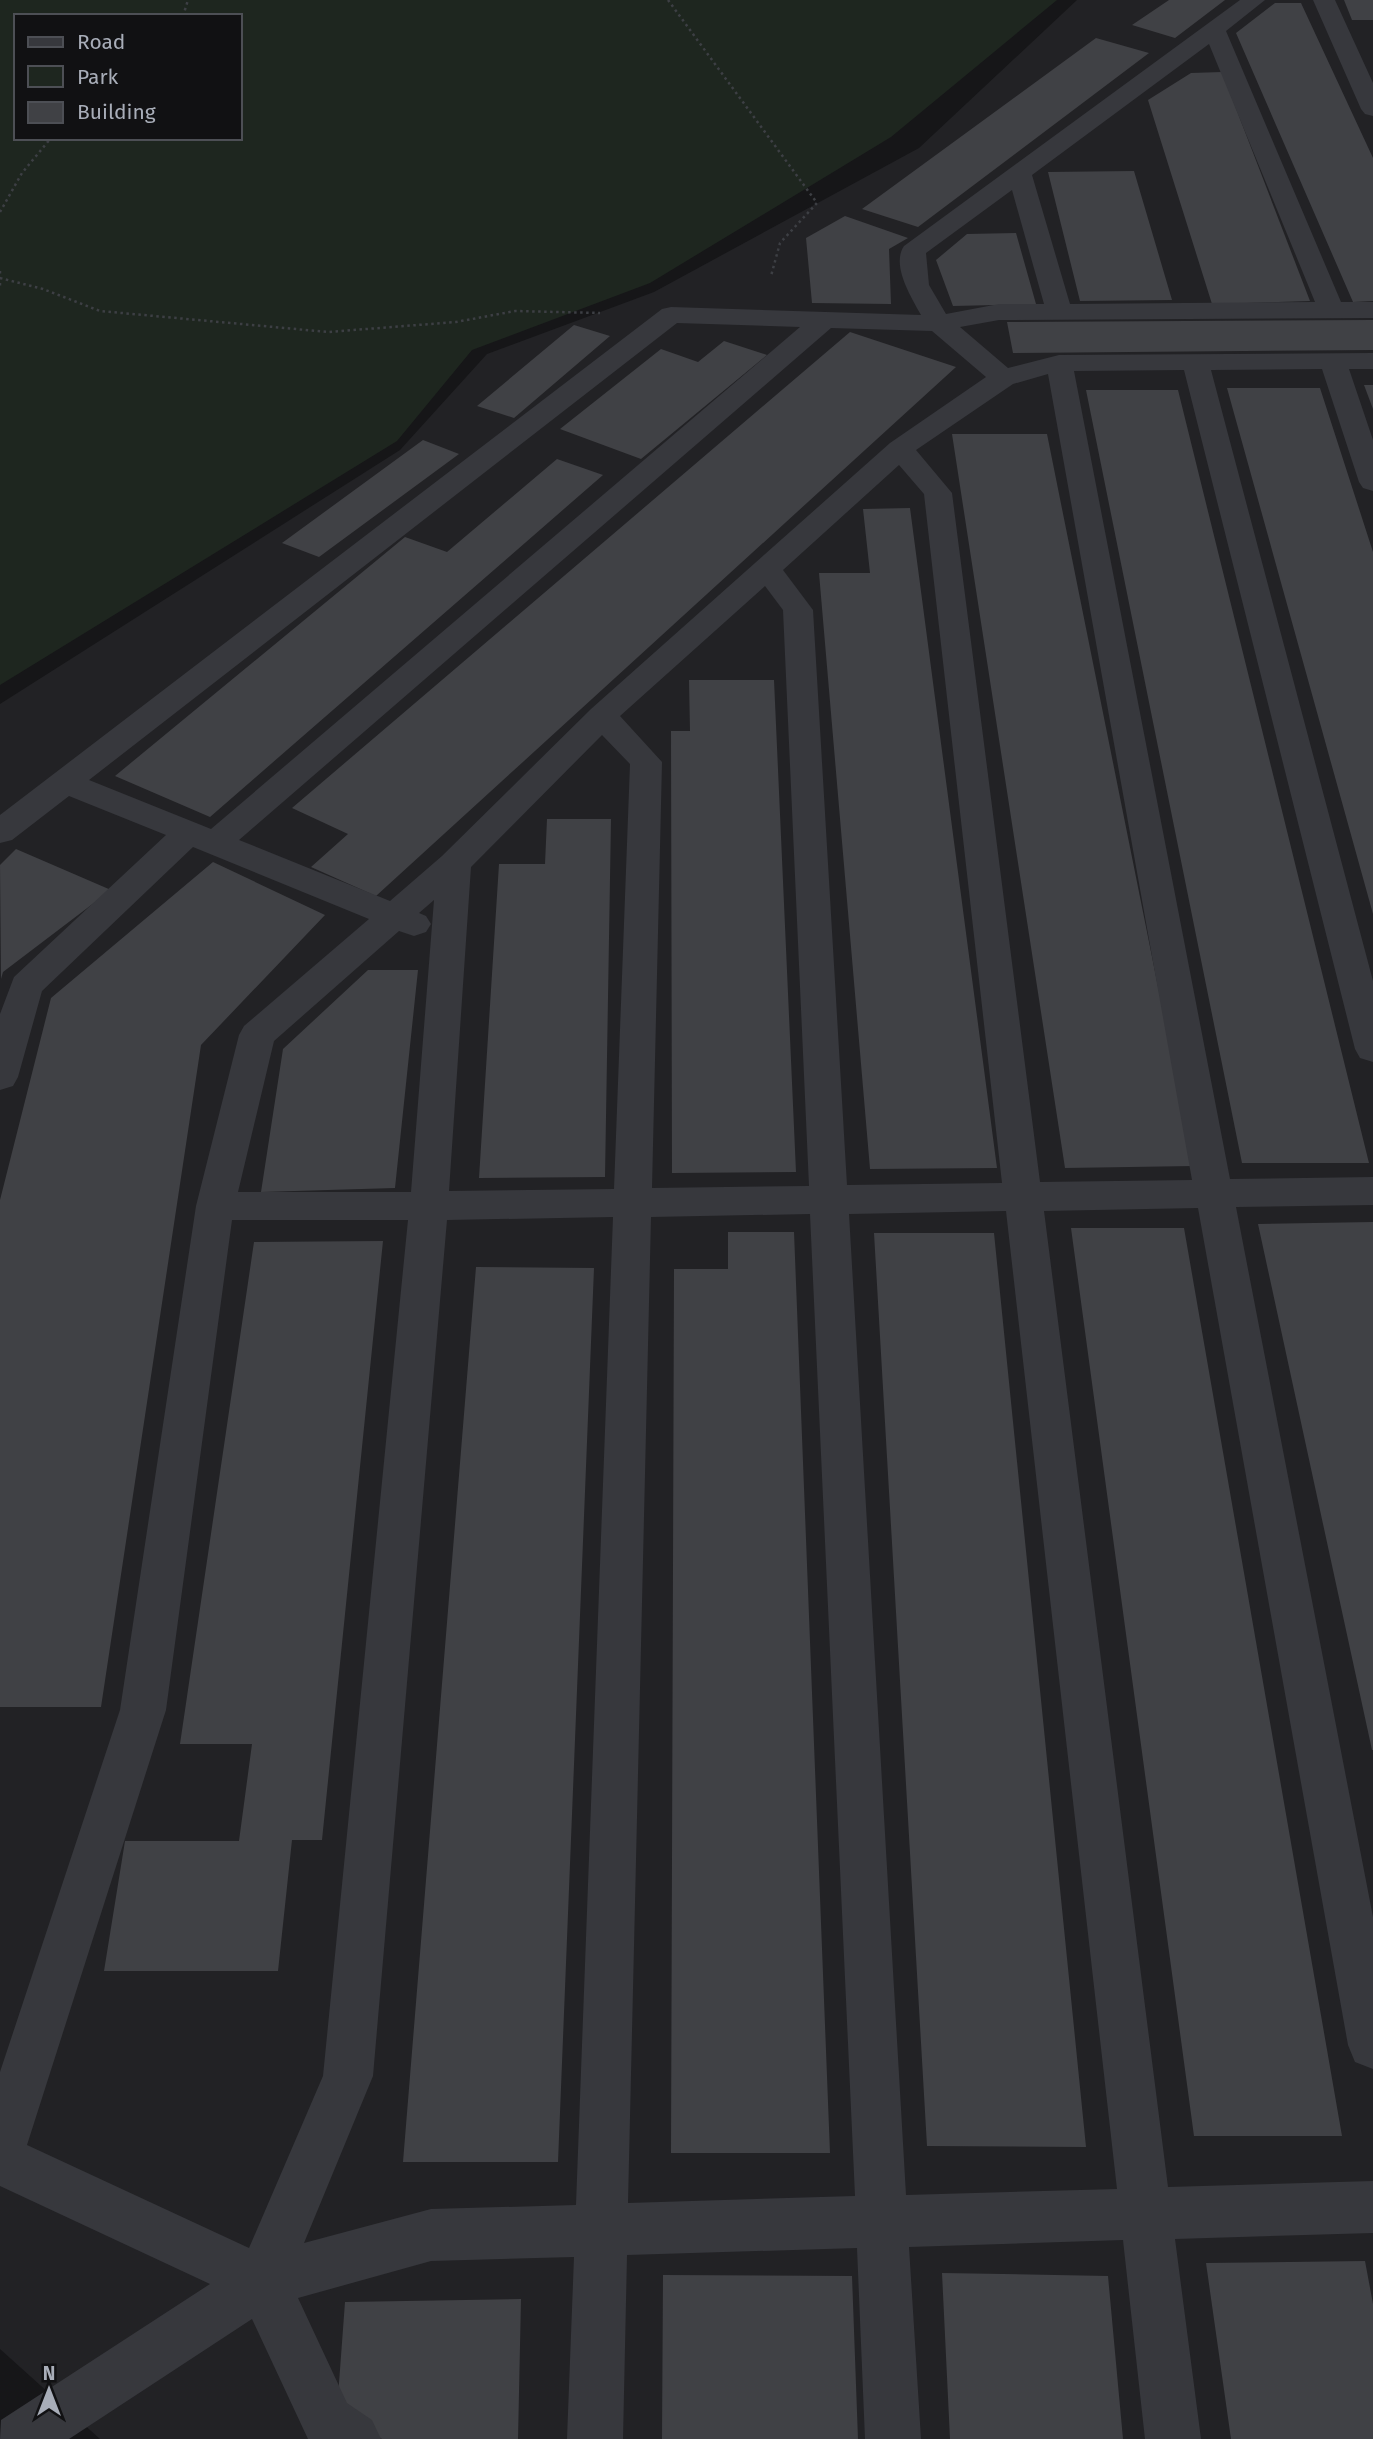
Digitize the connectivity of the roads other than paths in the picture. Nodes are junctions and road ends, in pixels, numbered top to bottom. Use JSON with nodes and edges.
{"nodes":[{"id":1,"x":1254,"y":0,"type":"edge"},
{"id":2,"x":1324,"y":0,"type":"edge"},
{"id":3,"x":1214,"y":29,"type":"junction"},
{"id":4,"x":1370,"y":95,"type":"edge"},
{"id":5,"x":1019,"y":173,"type":"junction"},
{"id":6,"x":1331,"y":310,"type":"junction"},
{"id":7,"x":1373,"y":310,"type":"edge"},
{"id":8,"x":1059,"y":312,"type":"junction"},
{"id":9,"x":824,"y":320,"type":"junction"},
{"id":10,"x":939,"y":323,"type":"junction"},
{"id":11,"x":1195,"y":361,"type":"junction"},
{"id":12,"x":1333,"y":361,"type":"junction"},
{"id":13,"x":1373,"y":361,"type":"edge"},
{"id":14,"x":1059,"y":363,"type":"junction"},
{"id":15,"x":1003,"y":377,"type":"junction"},
{"id":16,"x":900,"y":449,"type":"junction"},
{"id":17,"x":1373,"y":482,"type":"edge"},
{"id":18,"x":768,"y":570,"type":"junction"},
{"id":19,"x":602,"y":716,"type":"junction"},
{"id":20,"x":65,"y":782,"type":"junction"},
{"id":21,"x":0,"y":832,"type":"edge"},
{"id":22,"x":202,"y":838,"type":"junction"},
{"id":23,"x":454,"y":864,"type":"junction"},
{"id":24,"x":393,"y":916,"type":"junction"},
{"id":25,"x":448,"y":939,"type":"junction"},
{"id":26,"x":1373,"y":1049,"type":"edge"},
{"id":27,"x":0,"y":1077,"type":"edge"},
{"id":28,"x":1373,"y":1191,"type":"edge"},
{"id":29,"x":1214,"y":1193,"type":"junction"},
{"id":30,"x":1023,"y":1196,"type":"junction"},
{"id":31,"x":829,"y":1200,"type":"junction"},
{"id":32,"x":633,"y":1203,"type":"junction"},
{"id":33,"x":215,"y":1206,"type":"junction"},
{"id":34,"x":429,"y":1206,"type":"junction"},
{"id":35,"x":1373,"y":2045,"type":"edge"},
{"id":36,"x":0,"y":2149,"type":"edge"},
{"id":37,"x":0,"y":2160,"type":"edge"},
{"id":38,"x":1373,"y":2207,"type":"edge"},
{"id":39,"x":1146,"y":2213,"type":"junction"},
{"id":40,"x":882,"y":2222,"type":"junction"},
{"id":41,"x":602,"y":2231,"type":"junction"},
{"id":42,"x":262,"y":2281,"type":"junction"},
{"id":43,"x":20,"y":2439,"type":"edge"},
{"id":44,"x":353,"y":2439,"type":"edge"},
{"id":45,"x":596,"y":2439,"type":"edge"},
{"id":46,"x":893,"y":2439,"type":"edge"},
{"id":47,"x":1173,"y":2439,"type":"edge"}],
"edges":[{"from":1,"to":3,"type":"lane"},
{"from":2,"to":4,"type":"lane"},
{"from":3,"to":5,"type":"lane"},
{"from":3,"to":6,"type":"lane"},
{"from":5,"to":8,"type":"lane"},
{"from":5,"to":10,"type":"lane"},
{"from":6,"to":7,"type":"lane"},
{"from":6,"to":8,"type":"lane"},
{"from":8,"to":10,"type":"lane"},
{"from":9,"to":10,"type":"lane"},
{"from":9,"to":20,"type":"lane"},
{"from":9,"to":22,"type":"lane"},
{"from":10,"to":15,"type":"lane"},
{"from":11,"to":12,"type":"lane"},
{"from":11,"to":14,"type":"lane"},
{"from":11,"to":26,"type":"lane"},
{"from":12,"to":13,"type":"lane"},
{"from":12,"to":17,"type":"lane"},
{"from":14,"to":15,"type":"lane"},
{"from":14,"to":29,"type":"lane"},
{"from":15,"to":16,"type":"lane"},
{"from":16,"to":18,"type":"lane"},
{"from":16,"to":30,"type":"lane"},
{"from":18,"to":19,"type":"lane"},
{"from":18,"to":31,"type":"lane"},
{"from":19,"to":23,"type":"lane"},
{"from":19,"to":32,"type":"lane"},
{"from":20,"to":21,"type":"lane"},
{"from":20,"to":22,"type":"lane"},
{"from":22,"to":24,"type":"lane"},
{"from":22,"to":27,"type":"lane"},
{"from":23,"to":24,"type":"lane"},
{"from":23,"to":25,"type":"lane"},
{"from":24,"to":25,"type":"lane"},
{"from":24,"to":33,"type":"lane"},
{"from":25,"to":34,"type":"lane"},
{"from":28,"to":29,"type":"lane"},
{"from":29,"to":30,"type":"lane"},
{"from":29,"to":35,"type":"lane"},
{"from":30,"to":31,"type":"lane"},
{"from":30,"to":39,"type":"lane"},
{"from":31,"to":32,"type":"lane"},
{"from":31,"to":40,"type":"lane"},
{"from":32,"to":34,"type":"lane"},
{"from":32,"to":41,"type":"lane"},
{"from":33,"to":34,"type":"lane"},
{"from":33,"to":36,"type":"lane"},
{"from":34,"to":42,"type":"lane"},
{"from":37,"to":42,"type":"lane"},
{"from":38,"to":39,"type":"lane"},
{"from":39,"to":40,"type":"lane"},
{"from":39,"to":47,"type":"lane"},
{"from":40,"to":41,"type":"lane"},
{"from":40,"to":46,"type":"lane"},
{"from":41,"to":42,"type":"lane"},
{"from":41,"to":45,"type":"lane"},
{"from":42,"to":43,"type":"lane"},
{"from":42,"to":44,"type":"lane"}]}
